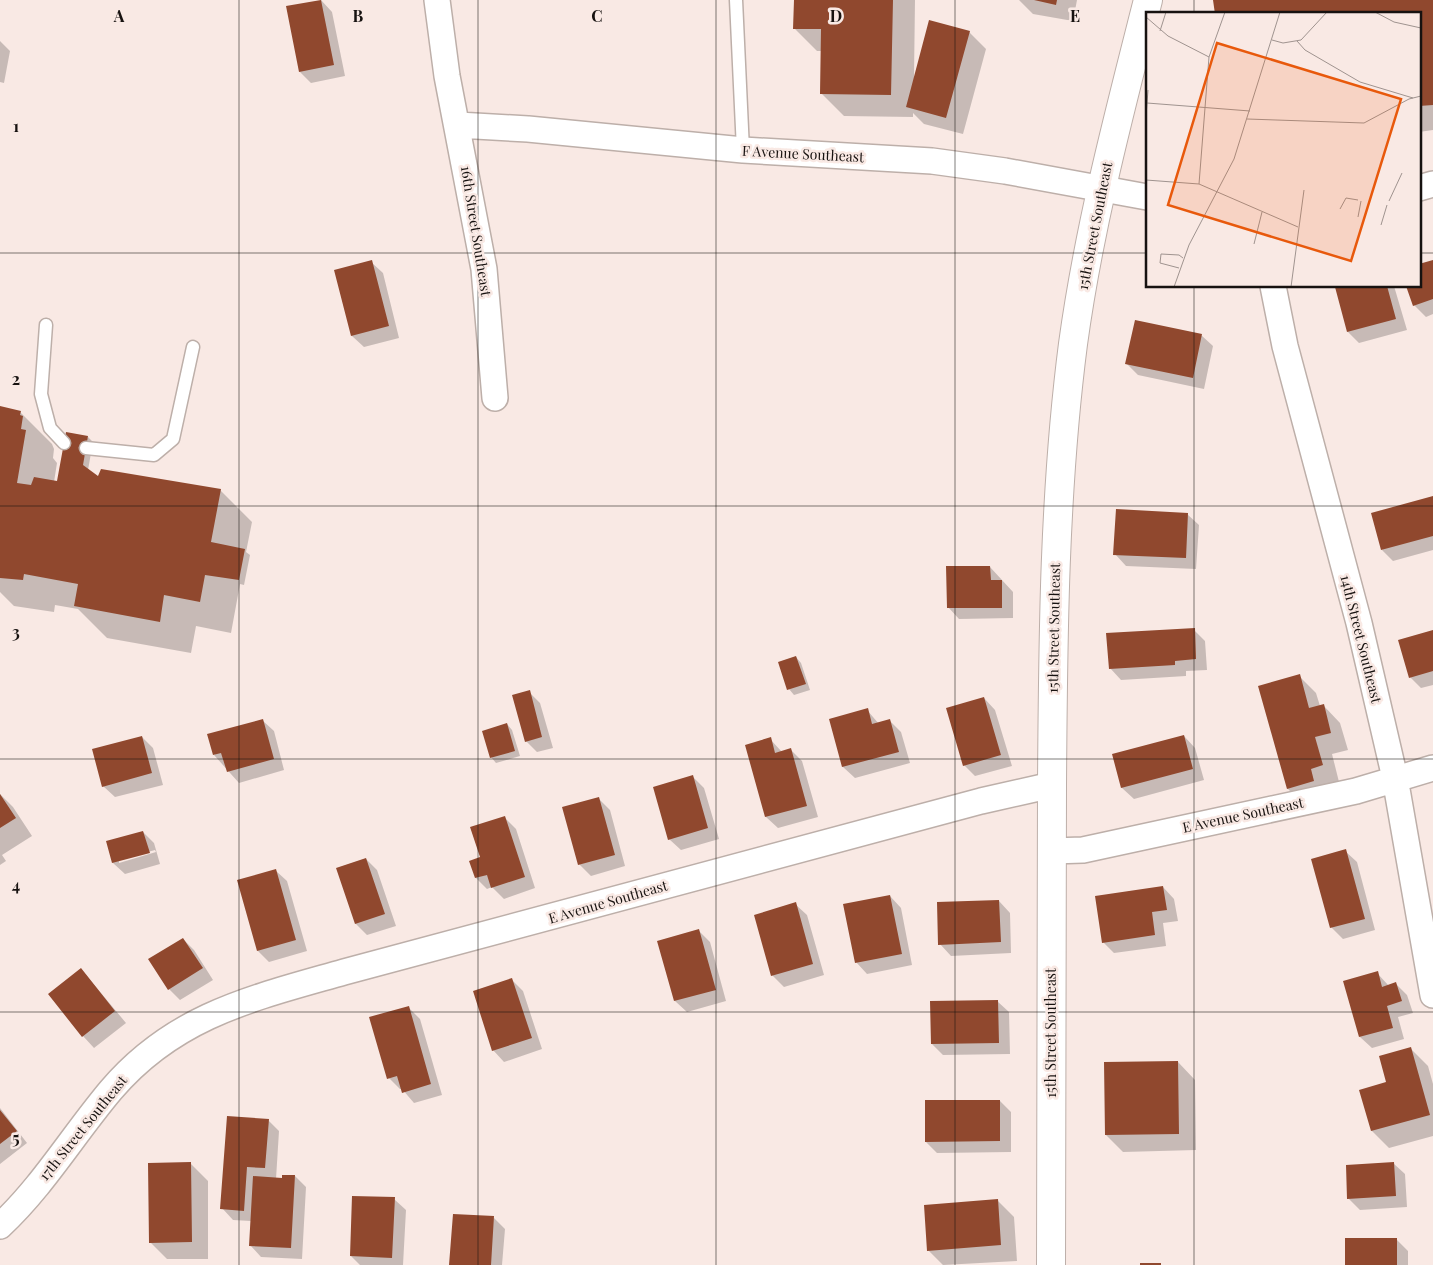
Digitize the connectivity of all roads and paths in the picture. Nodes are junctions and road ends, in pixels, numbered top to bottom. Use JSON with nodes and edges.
{"nodes":[{"id":1,"x":437,"y":0,"type":"edge"},
{"id":2,"x":736,"y":0,"type":"edge"},
{"id":3,"x":1148,"y":0,"type":"edge"},
{"id":4,"x":458,"y":125,"type":"junction"},
{"id":5,"x":743,"y":150,"type":"junction"},
{"id":6,"x":1433,"y":184,"type":"edge"},
{"id":7,"x":1420,"y":188,"type":"edge"},
{"id":8,"x":1101,"y":189,"type":"junction"},
{"id":9,"x":1146,"y":197,"type":"edge"},
{"id":10,"x":1273,"y":288,"type":"edge"},
{"id":11,"x":46,"y":325,"type":"dead end"},
{"id":12,"x":193,"y":347,"type":"dead end"},
{"id":13,"x":494,"y":398,"type":"dead end"},
{"id":14,"x":64,"y":444,"type":"dead end"},
{"id":15,"x":86,"y":448,"type":"dead end"},
{"id":16,"x":1433,"y":768,"type":"edge"},
{"id":17,"x":1395,"y":778,"type":"junction"},
{"id":18,"x":1052,"y":785,"type":"junction"},
{"id":19,"x":1052,"y":851,"type":"junction"},
{"id":20,"x":1433,"y":995,"type":"edge"},
{"id":21,"x":171,"y":1037,"type":"joint"},
{"id":22,"x":0,"y":1226,"type":"edge"},
{"id":23,"x":1051,"y":1265,"type":"edge"}],
"edges":[{"from":1,"to":4,"type":"street","name":"16th Street Southeast"},
{"from":2,"to":5,"type":"lane"},
{"from":3,"to":8,"type":"street","name":"15th Street Southeast"},
{"from":4,"to":5,"type":"street","name":"F Avenue Southeast"},
{"from":4,"to":13,"type":"street","name":"16th Street Southeast"},
{"from":5,"to":8,"type":"street","name":"F Avenue Southeast"},
{"from":6,"to":7,"type":"street"},
{"from":8,"to":9,"type":"street","name":"F Avenue Southeast"},
{"from":8,"to":18,"type":"street","name":"15th Street Southeast"},
{"from":10,"to":17,"type":"street","name":"14th Street Southeast"},
{"from":11,"to":14,"type":"lane"},
{"from":12,"to":15,"type":"lane"},
{"from":16,"to":17,"type":"street","name":"E Avenue Southeast"},
{"from":17,"to":19,"type":"street","name":"E Avenue Southeast"},
{"from":17,"to":20,"type":"street","name":"14th Street Southeast"},
{"from":18,"to":19,"type":"street","name":"15th Street Southeast"},
{"from":18,"to":21,"type":"street","name":"E Avenue Southeast"},
{"from":19,"to":23,"type":"street","name":"15th Street Southeast"},
{"from":21,"to":22,"type":"street","name":"17th Street Southeast"}]}
